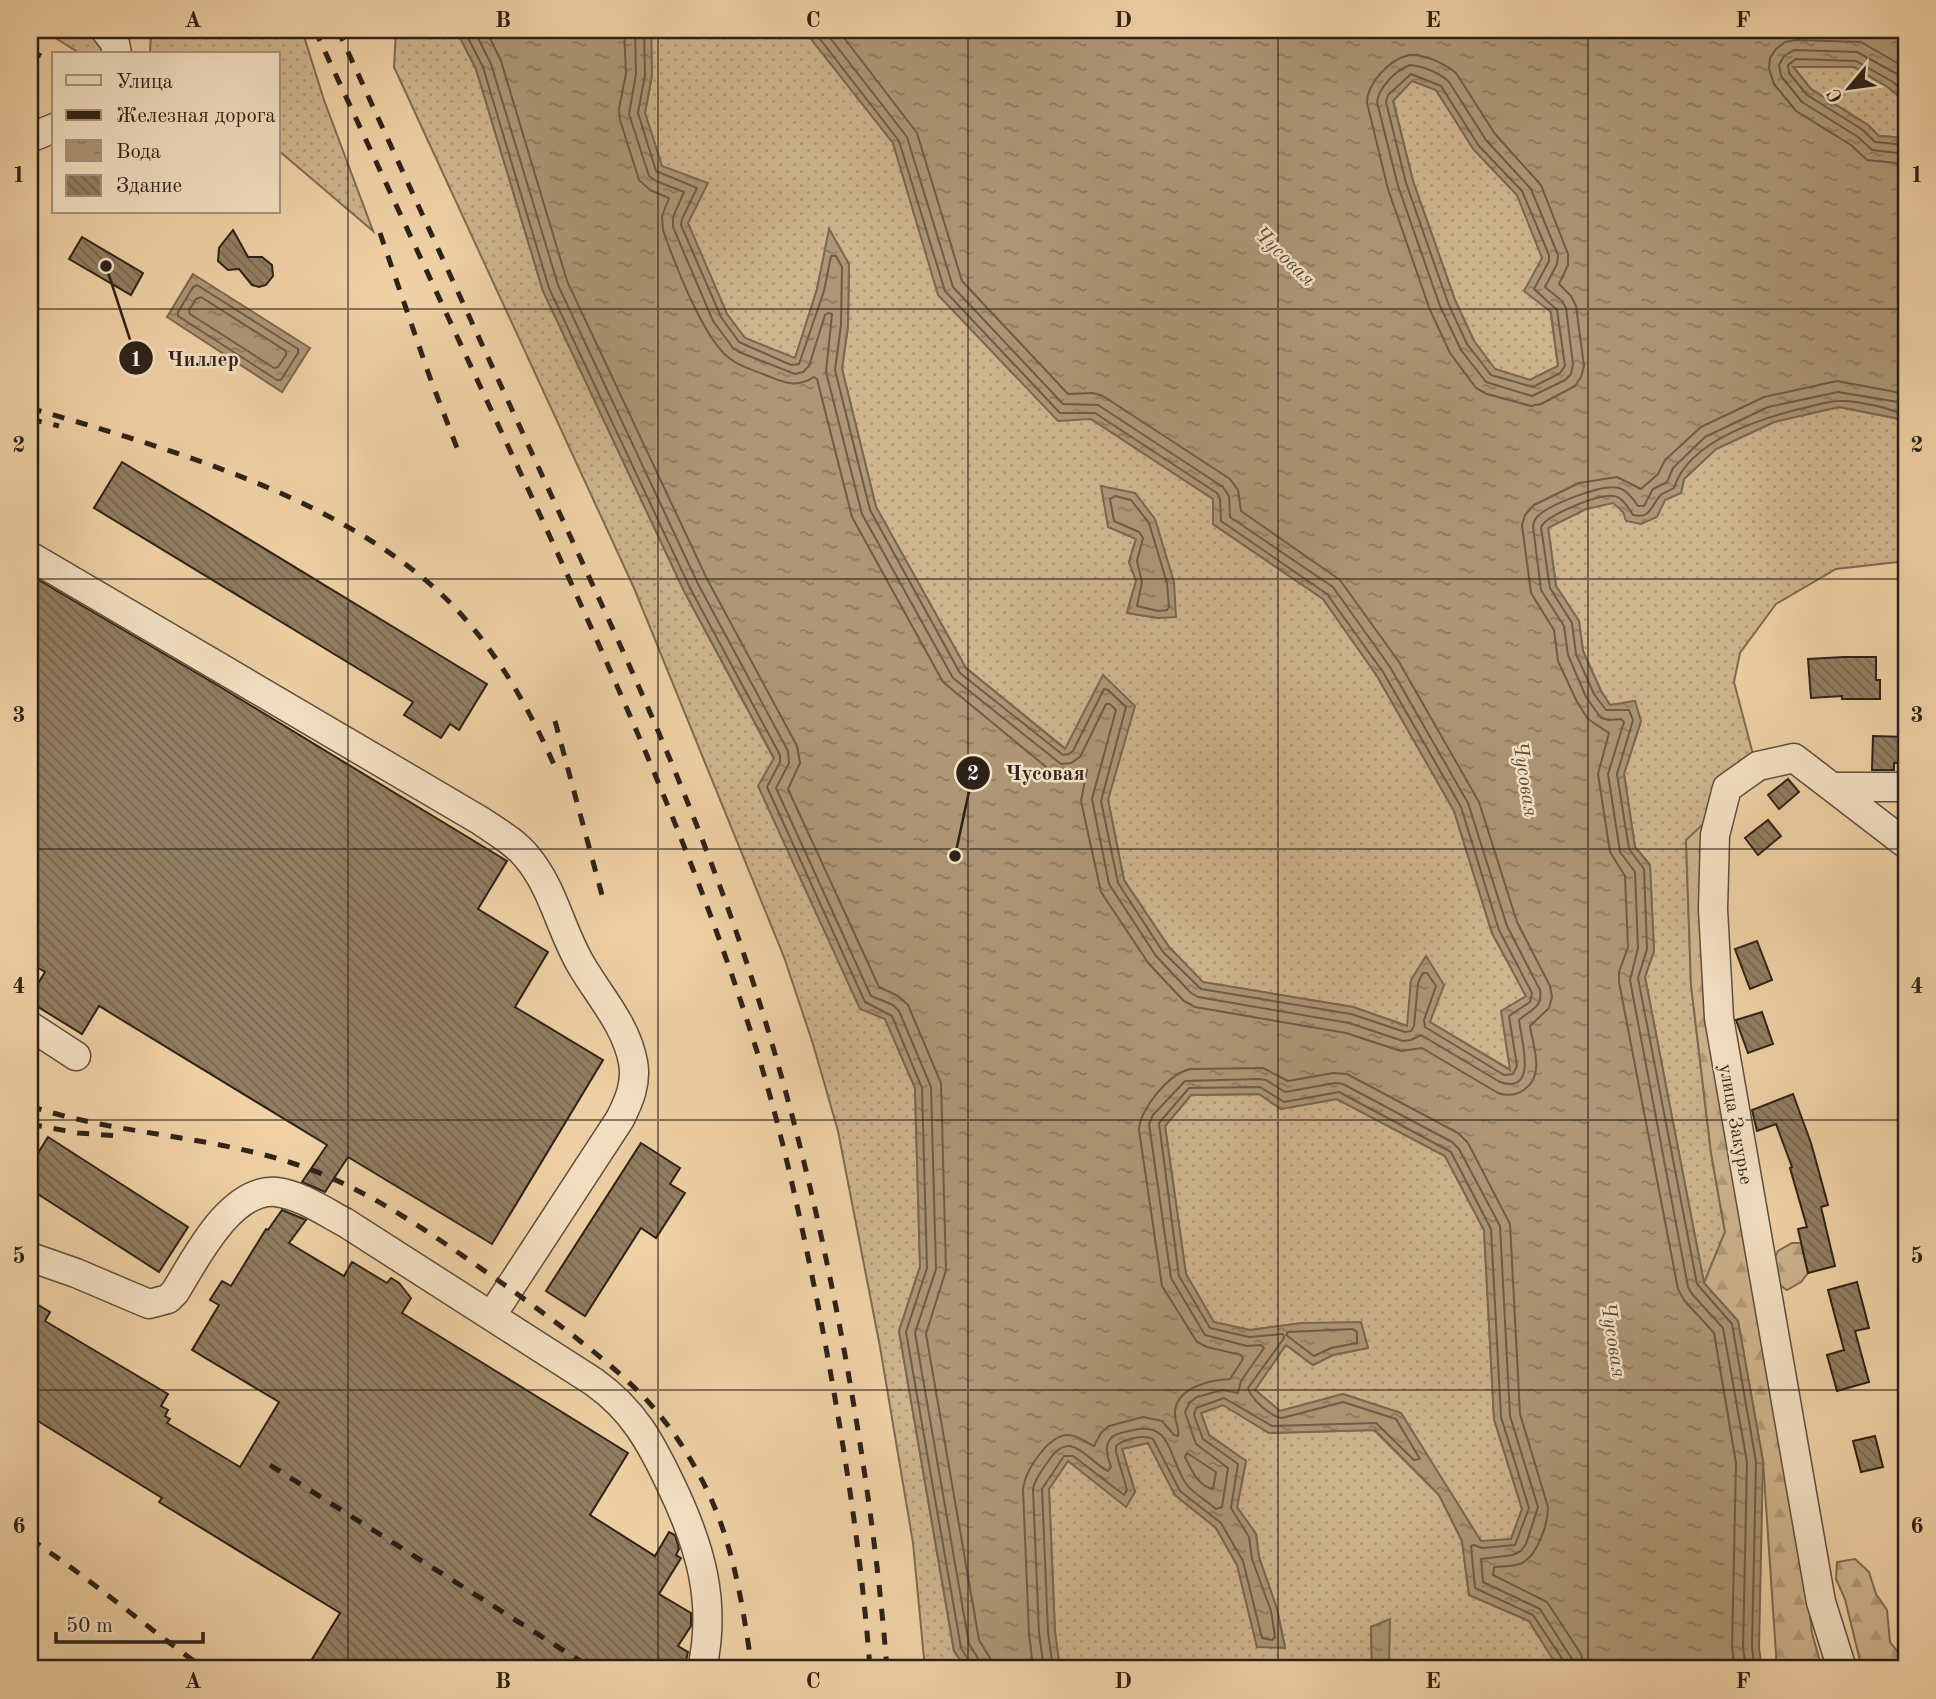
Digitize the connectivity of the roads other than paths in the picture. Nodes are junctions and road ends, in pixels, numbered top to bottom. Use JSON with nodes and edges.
{"nodes":[{"id":1,"x":105,"y":30,"type":"edge"},
{"id":2,"x":117,"y":52,"type":"edge"},
{"id":3,"x":52,"y":129,"type":"edge"},
{"id":4,"x":30,"y":138,"type":"edge"},
{"id":5,"x":30,"y":556,"type":"edge"},
{"id":6,"x":1833,"y":787,"type":"junction"},
{"id":7,"x":1906,"y":787,"type":"edge"},
{"id":8,"x":1906,"y":844,"type":"edge"},
{"id":9,"x":30,"y":1026,"type":"edge"},
{"id":10,"x":76,"y":1056,"type":"dead end"},
{"id":11,"x":30,"y":1257,"type":"edge"},
{"id":12,"x":492,"y":1315,"type":"junction"},
{"id":13,"x":702,"y":1669,"type":"edge"},
{"id":14,"x":1842,"y":1669,"type":"edge"}],
"edges":[{"from":1,"to":2,"type":"street"},
{"from":3,"to":4,"type":"street"},
{"from":5,"to":12,"type":"street"},
{"from":6,"to":7,"type":"street"},
{"from":6,"to":8,"type":"street","name":"улица Закурье"},
{"from":6,"to":14,"type":"street","name":"улица Закурье"},
{"from":9,"to":10,"type":"street"},
{"from":11,"to":12,"type":"street"},
{"from":12,"to":13,"type":"street"}]}
